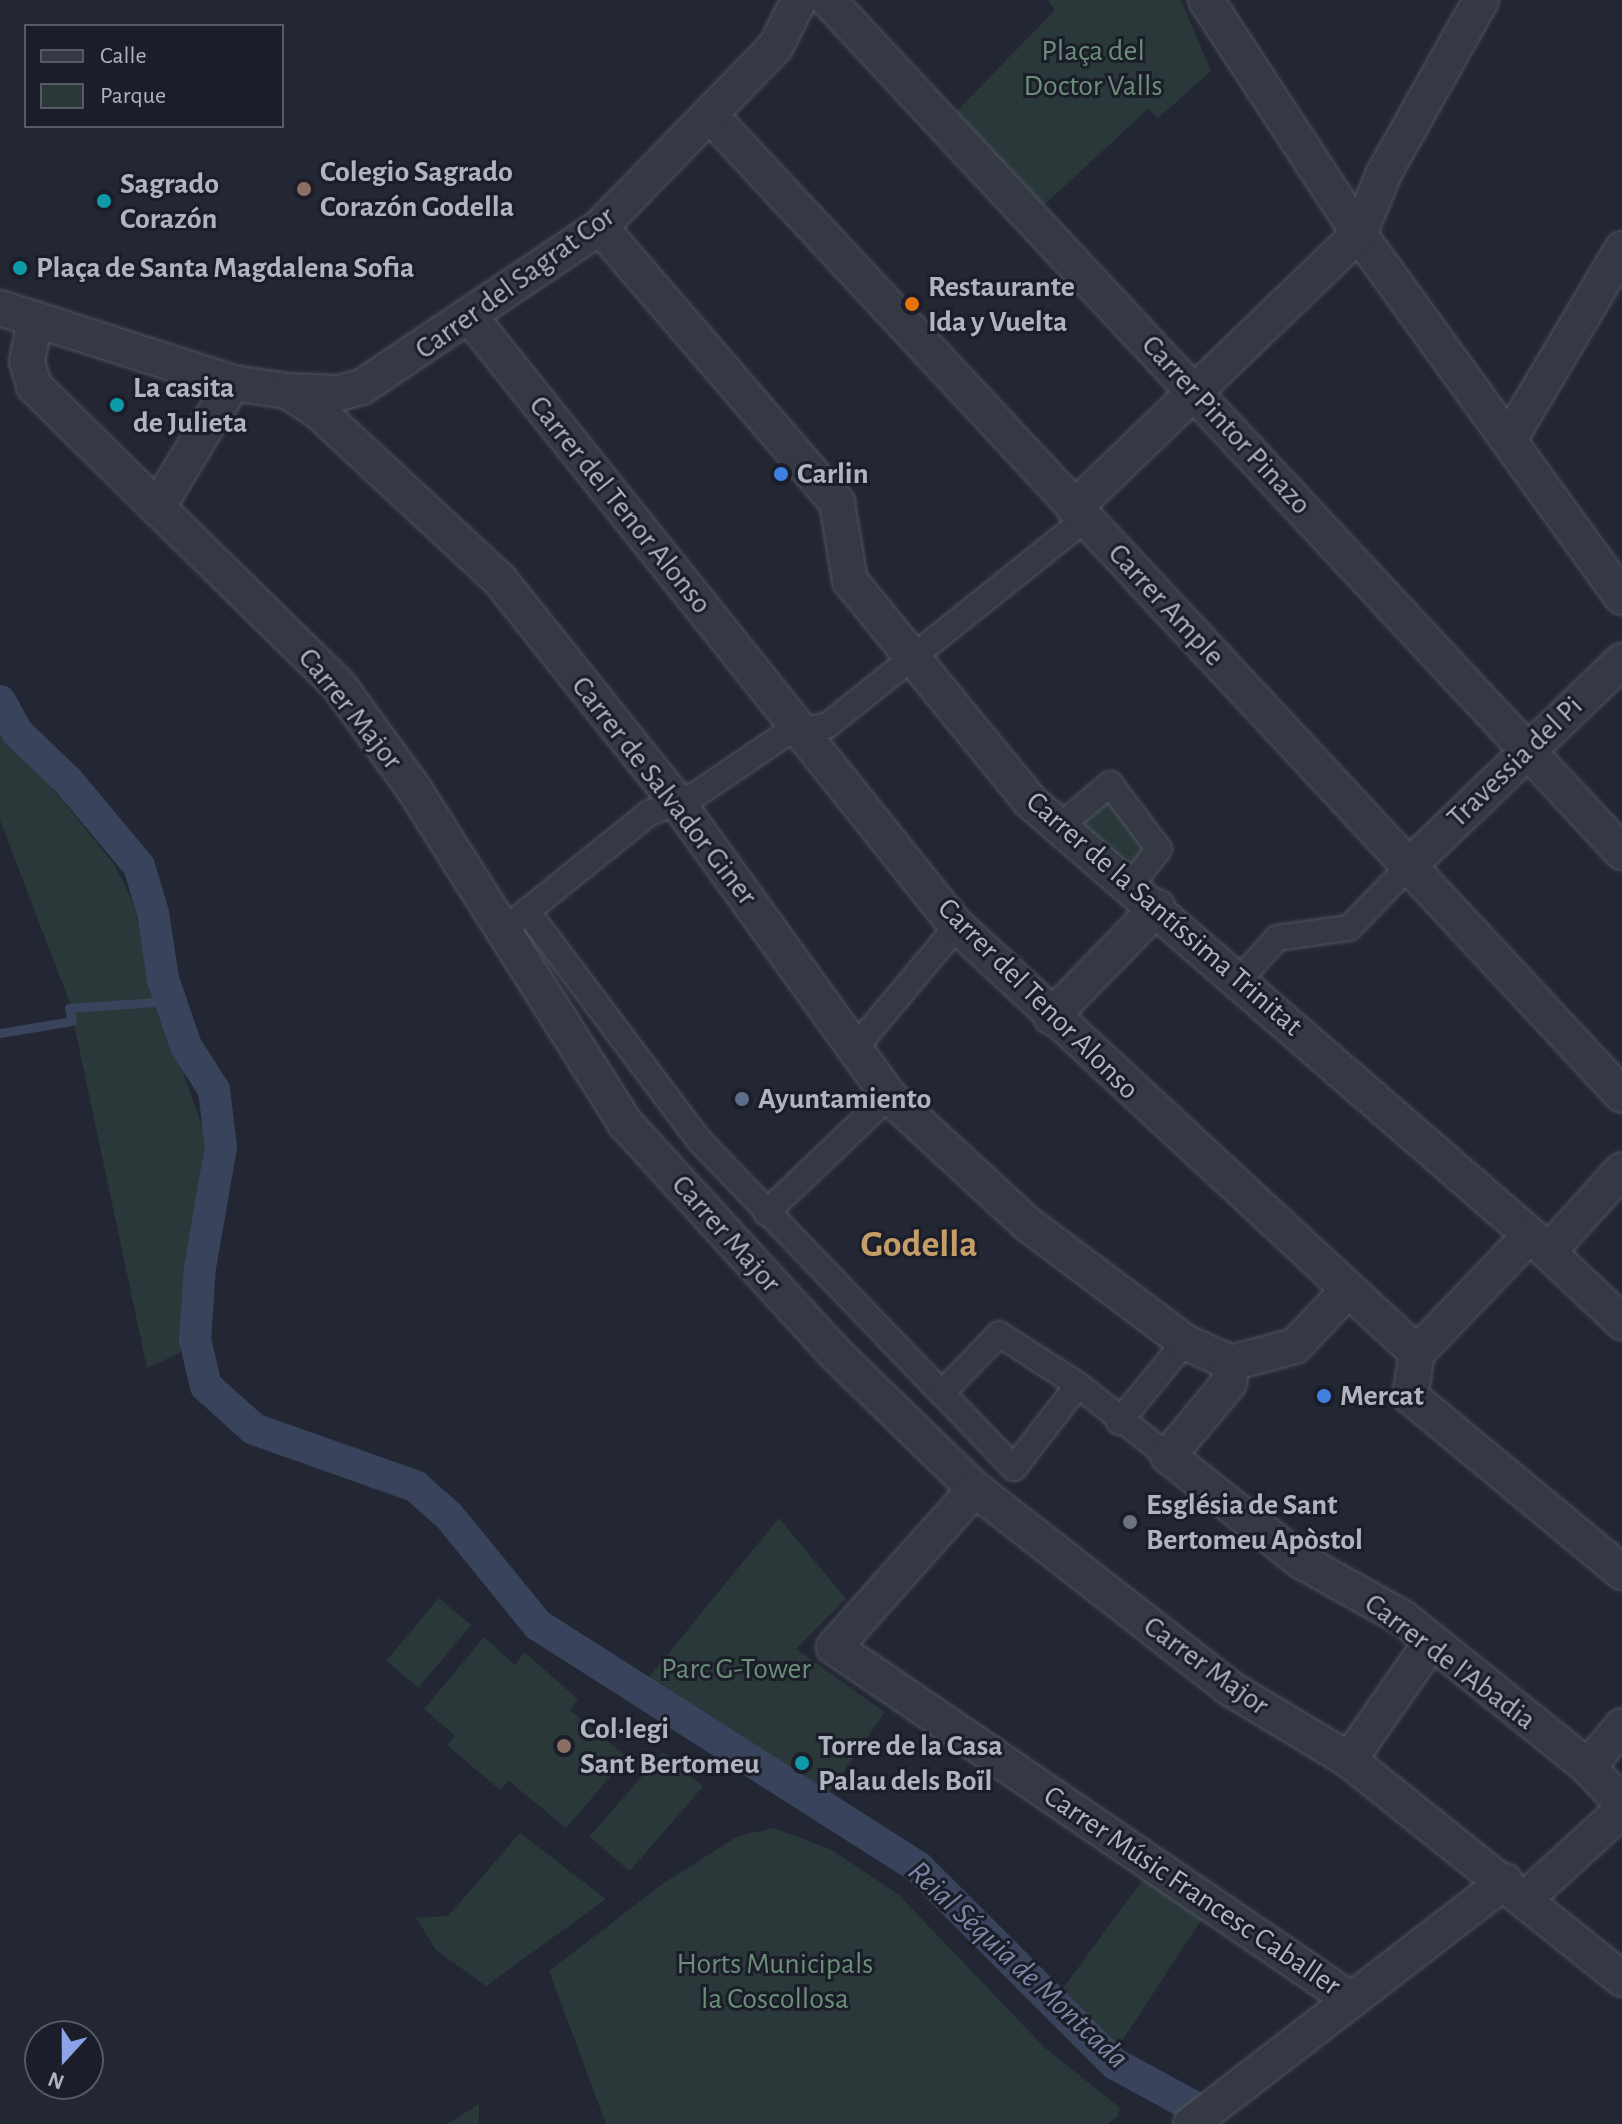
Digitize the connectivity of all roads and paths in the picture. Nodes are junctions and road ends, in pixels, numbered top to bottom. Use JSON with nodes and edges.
{"nodes":[{"id":1,"x":799,"y":0,"type":"edge"},
{"id":2,"x":1481,"y":0,"type":"edge"},
{"id":3,"x":1209,"y":2,"type":"edge"},
{"id":4,"x":836,"y":3,"type":"edge"},
{"id":5,"x":711,"y":116,"type":"junction"},
{"id":6,"x":600,"y":227,"type":"junction"},
{"id":7,"x":1359,"y":234,"type":"junction"},
{"id":8,"x":1622,"y":249,"type":"edge"},
{"id":9,"x":0,"y":308,"type":"edge"},
{"id":10,"x":471,"y":318,"type":"junction"},
{"id":11,"x":35,"y":320,"type":"junction"},
{"id":12,"x":233,"y":383,"type":"junction"},
{"id":13,"x":287,"y":391,"type":"junction"},
{"id":14,"x":1196,"y":392,"type":"junction"},
{"id":15,"x":1510,"y":438,"type":"junction"},
{"id":16,"x":157,"y":508,"type":"junction"},
{"id":17,"x":1080,"y":513,"type":"junction"},
{"id":18,"x":1622,"y":597,"type":"edge"},
{"id":19,"x":911,"y":658,"type":"junction"},
{"id":20,"x":1622,"y":661,"type":"edge"},
{"id":21,"x":805,"y":732,"type":"junction"},
{"id":22,"x":1527,"y":748,"type":"junction"},
{"id":23,"x":677,"y":802,"type":"junction"},
{"id":24,"x":1057,"y":829,"type":"junction"},
{"id":25,"x":1622,"y":852,"type":"edge"},
{"id":26,"x":1410,"y":865,"type":"junction"},
{"id":27,"x":1130,"y":886,"type":"junction"},
{"id":28,"x":1158,"y":907,"type":"junction"},
{"id":29,"x":515,"y":920,"type":"junction"},
{"id":30,"x":957,"y":926,"type":"junction"},
{"id":31,"x":1240,"y":979,"type":"junction"},
{"id":32,"x":1051,"y":1017,"type":"junction"},
{"id":33,"x":856,"y":1047,"type":"junction"},
{"id":34,"x":1622,"y":1095,"type":"edge"},
{"id":35,"x":889,"y":1096,"type":"junction"},
{"id":36,"x":1622,"y":1170,"type":"edge"},
{"id":37,"x":766,"y":1213,"type":"junction"},
{"id":38,"x":1539,"y":1243,"type":"junction"},
{"id":39,"x":1347,"y":1291,"type":"junction"},
{"id":40,"x":1622,"y":1322,"type":"edge"},
{"id":41,"x":1185,"y":1342,"type":"junction"},
{"id":42,"x":1417,"y":1353,"type":"junction"},
{"id":43,"x":1231,"y":1363,"type":"junction"},
{"id":44,"x":1078,"y":1385,"type":"junction"},
{"id":45,"x":942,"y":1393,"type":"junction"},
{"id":46,"x":1119,"y":1422,"type":"junction"},
{"id":47,"x":1168,"y":1456,"type":"junction"},
{"id":48,"x":975,"y":1489,"type":"junction"},
{"id":49,"x":1622,"y":1572,"type":"edge"},
{"id":50,"x":1432,"y":1641,"type":"junction"},
{"id":51,"x":1622,"y":1726,"type":"edge"},
{"id":52,"x":1349,"y":1760,"type":"junction"},
{"id":53,"x":1588,"y":1767,"type":"junction"},
{"id":54,"x":1622,"y":1803,"type":"edge"},
{"id":55,"x":1622,"y":1810,"type":"edge"},
{"id":56,"x":1515,"y":1890,"type":"junction"},
{"id":57,"x":1622,"y":1979,"type":"edge"},
{"id":58,"x":1351,"y":2000,"type":"junction"},
{"id":59,"x":1191,"y":2124,"type":"edge"}],
"edges":[{"from":1,"to":5,"type":"street","name":"Carrer del Sagrat Cor"},
{"from":2,"to":7,"type":"street"},
{"from":3,"to":7,"type":"street"},
{"from":4,"to":14,"type":"street","name":"Carrer Pintor Pinazo"},
{"from":5,"to":6,"type":"street","name":"Carrer del Sagrat Cor"},
{"from":5,"to":17,"type":"street","name":"Carrer Ample"},
{"from":6,"to":10,"type":"street","name":"Carrer del Sagrat Cor"},
{"from":6,"to":19,"type":"street","name":"Carrer de la Santíssima Trinitat"},
{"from":7,"to":14,"type":"street"},
{"from":7,"to":15,"type":"street"},
{"from":8,"to":15,"type":"street"},
{"from":9,"to":11,"type":"street"},
{"from":10,"to":13,"type":"street","name":"Carrer del Sagrat Cor"},
{"from":10,"to":21,"type":"street","name":"Carrer del Tenor Alonso"},
{"from":11,"to":12,"type":"street","name":"Carrer de Salvador Giner"},
{"from":11,"to":16,"type":"street","name":"Carrer Major"},
{"from":12,"to":13,"type":"street","name":"Carrer de Salvador Giner"},
{"from":12,"to":16,"type":"street"},
{"from":13,"to":23,"type":"street","name":"Carrer de Salvador Giner"},
{"from":14,"to":17,"type":"street"},
{"from":14,"to":22,"type":"street","name":"Carrer Pintor Pinazo"},
{"from":15,"to":18,"type":"street"},
{"from":16,"to":29,"type":"street","name":"Carrer Major"},
{"from":17,"to":19,"type":"street"},
{"from":17,"to":26,"type":"street","name":"Carrer Ample"},
{"from":19,"to":21,"type":"street"},
{"from":19,"to":24,"type":"street","name":"Carrer de la Santíssima Trinitat"},
{"from":20,"to":22,"type":"street","name":"Travessia del Pi"},
{"from":21,"to":23,"type":"street"},
{"from":21,"to":30,"type":"street","name":"Carrer del Tenor Alonso"},
{"from":22,"to":25,"type":"street","name":"Carrer Pintor Pinazo"},
{"from":22,"to":26,"type":"street","name":"Travessia del Pi"},
{"from":23,"to":29,"type":"street"},
{"from":23,"to":33,"type":"street","name":"Carrer de Salvador Giner"},
{"from":24,"to":27,"type":"street","name":"Carrer de la Santíssima Trinitat"},
{"from":24,"to":27,"type":"street"},
{"from":26,"to":31,"type":"street"},
{"from":26,"to":34,"type":"street","name":"Carrer Ample"},
{"from":27,"to":28,"type":"street","name":"Carrer de la Santíssima Trinitat"},
{"from":28,"to":31,"type":"street","name":"Carrer de la Santíssima Trinitat"},
{"from":28,"to":32,"type":"street"},
{"from":29,"to":37,"type":"street"},
{"from":29,"to":48,"type":"street","name":"Carrer Major"},
{"from":30,"to":32,"type":"street","name":"Carrer del Tenor Alonso"},
{"from":30,"to":33,"type":"street"},
{"from":31,"to":38,"type":"street","name":"Carrer de la Santíssima Trinitat"},
{"from":32,"to":39,"type":"street","name":"Carrer del Tenor Alonso"},
{"from":33,"to":35,"type":"street","name":"Carrer de Salvador Giner"},
{"from":35,"to":37,"type":"street"},
{"from":35,"to":41,"type":"street","name":"Carrer de Salvador Giner"},
{"from":36,"to":38,"type":"street"},
{"from":37,"to":45,"type":"street"},
{"from":38,"to":40,"type":"street","name":"Carrer de la Santíssima Trinitat"},
{"from":38,"to":42,"type":"street"},
{"from":39,"to":42,"type":"street","name":"Carrer del Tenor Alonso"},
{"from":39,"to":43,"type":"street"},
{"from":41,"to":43,"type":"street","name":"Carrer de Salvador Giner"},
{"from":41,"to":46,"type":"street"},
{"from":42,"to":49,"type":"street"},
{"from":43,"to":47,"type":"street"},
{"from":44,"to":45,"type":"street","name":"Carrer de l'Abadia"},
{"from":44,"to":45,"type":"street"},
{"from":44,"to":46,"type":"street","name":"Carrer de l'Abadia"},
{"from":46,"to":47,"type":"street","name":"Carrer de l'Abadia"},
{"from":47,"to":50,"type":"street","name":"Carrer de l'Abadia"},
{"from":48,"to":52,"type":"street","name":"Carrer Major"},
{"from":48,"to":58,"type":"street","name":"Carrer Músic Francesc Caballer"},
{"from":50,"to":52,"type":"street"},
{"from":50,"to":53,"type":"street","name":"Carrer de l'Abadia"},
{"from":51,"to":53,"type":"street"},
{"from":52,"to":56,"type":"street","name":"Carrer Major"},
{"from":53,"to":54,"type":"street","name":"Carrer de l'Abadia"},
{"from":55,"to":56,"type":"street"},
{"from":56,"to":57,"type":"street","name":"Carrer Major"},
{"from":56,"to":58,"type":"street"},
{"from":58,"to":59,"type":"street"}]}
